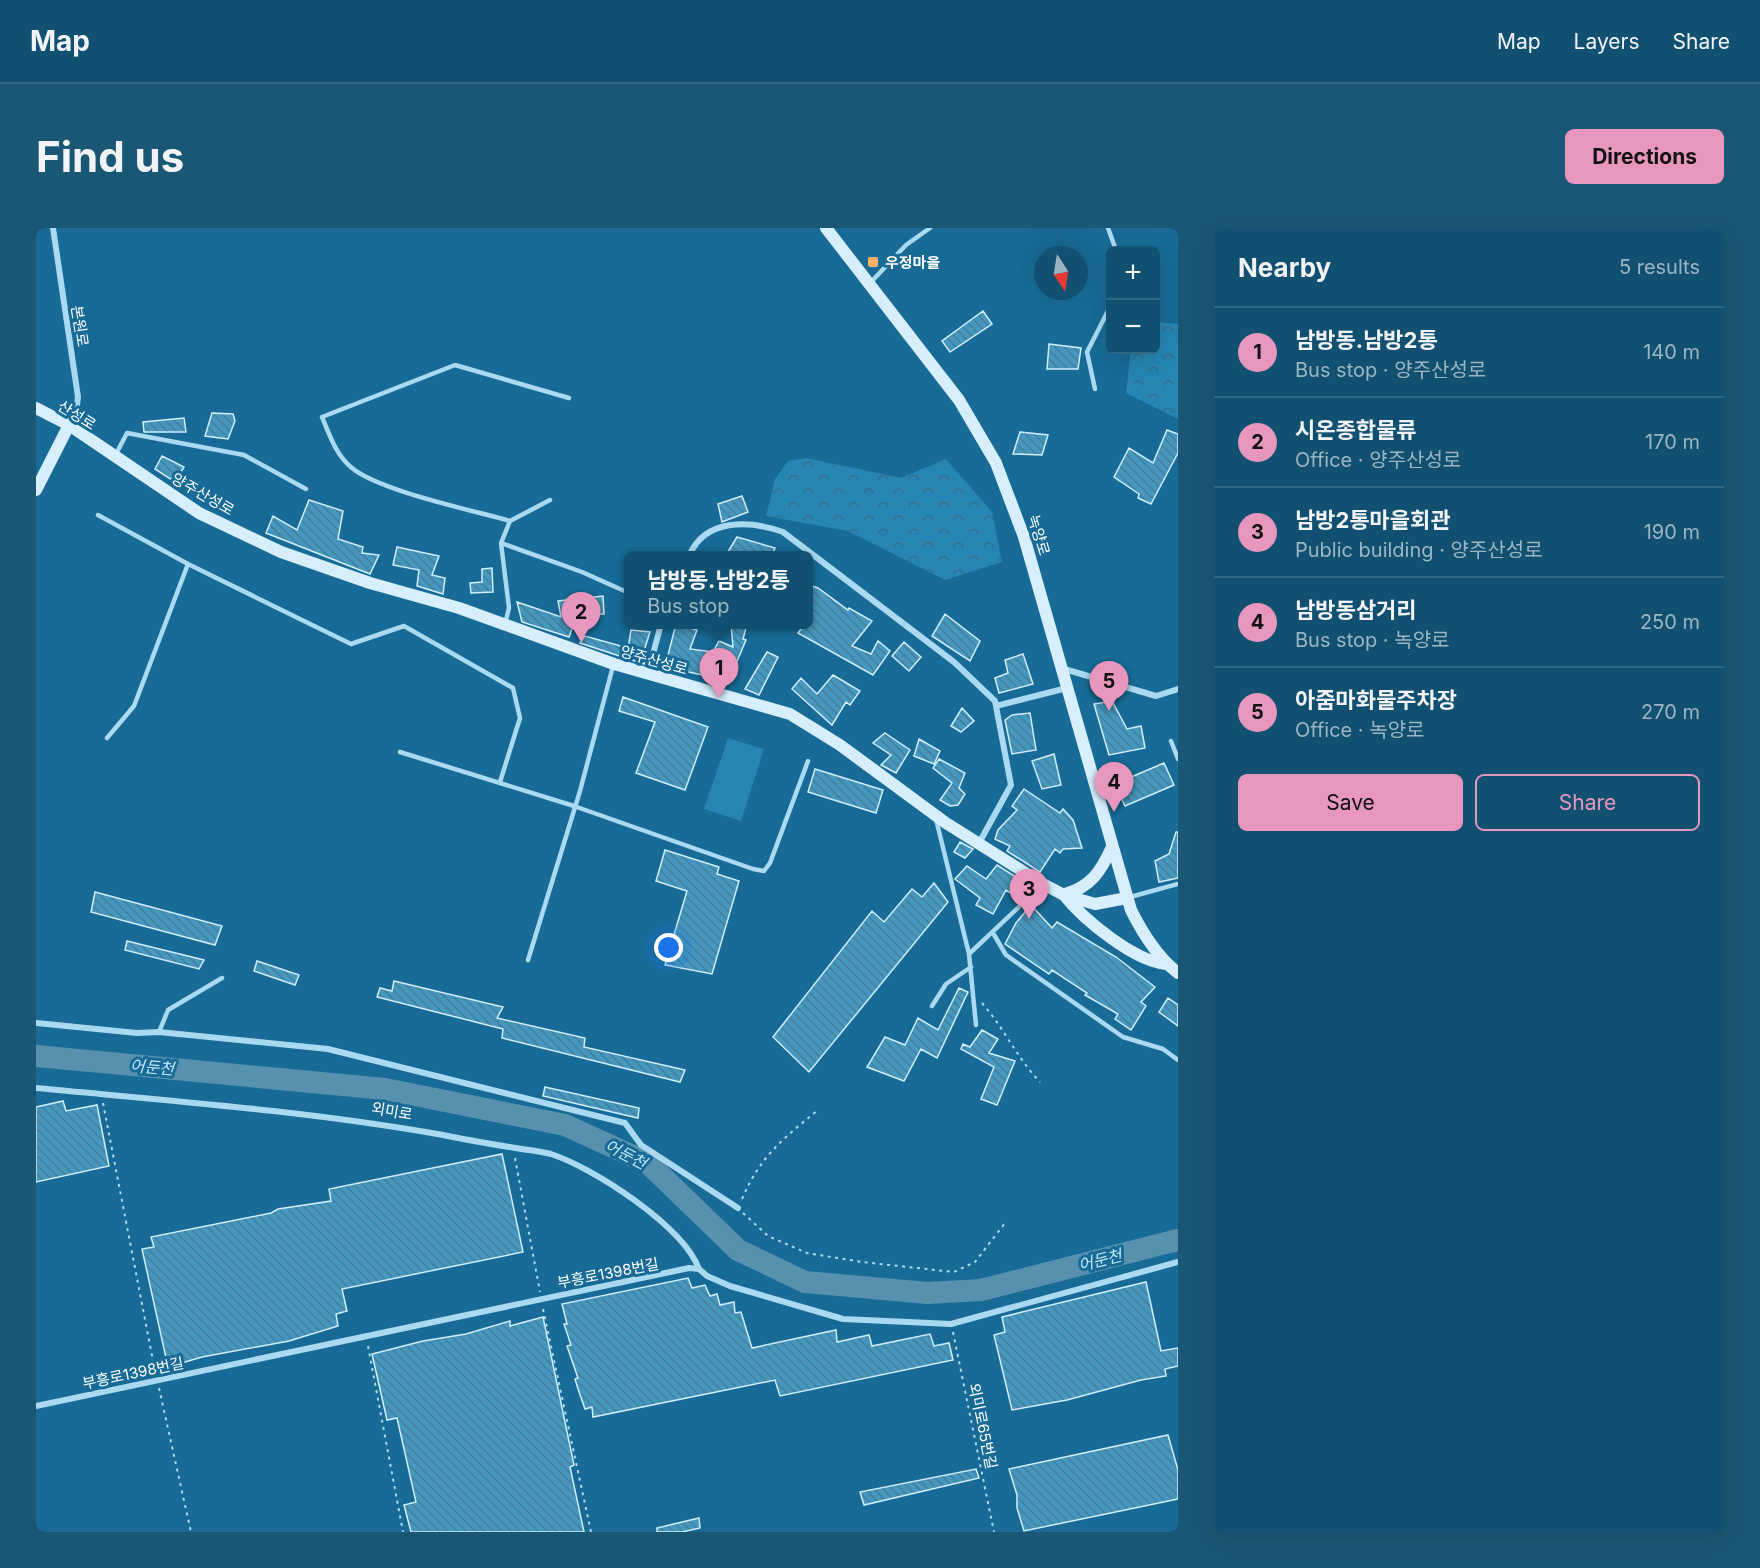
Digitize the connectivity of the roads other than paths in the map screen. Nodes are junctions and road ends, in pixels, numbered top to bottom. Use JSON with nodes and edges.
{"nodes":[{"id":1,"x":52,"y":228,"type":"edge"},
{"id":2,"x":826,"y":228,"type":"edge"},
{"id":3,"x":930,"y":228,"type":"edge"},
{"id":4,"x":1108,"y":228,"type":"edge"},
{"id":5,"x":1115,"y":246,"type":"edge"},
{"id":6,"x":869,"y":284,"type":"junction"},
{"id":7,"x":1106,"y":315,"type":"edge"},
{"id":8,"x":1095,"y":389,"type":"dead end"},
{"id":9,"x":569,"y":398,"type":"dead end"},
{"id":10,"x":36,"y":408,"type":"edge"},
{"id":11,"x":69,"y":425,"type":"junction"},
{"id":12,"x":102,"y":449,"type":"joint"},
{"id":13,"x":114,"y":457,"type":"junction"},
{"id":14,"x":306,"y":489,"type":"dead end"},
{"id":15,"x":36,"y":490,"type":"edge"},
{"id":16,"x":550,"y":500,"type":"dead end"},
{"id":17,"x":98,"y":515,"type":"dead end"},
{"id":18,"x":510,"y":521,"type":"junction"},
{"id":19,"x":501,"y":543,"type":"junction"},
{"id":20,"x":691,"y":551,"type":"edge"},
{"id":21,"x":808,"y":551,"type":"edge"},
{"id":22,"x":813,"y":555,"type":"edge"},
{"id":23,"x":188,"y":564,"type":"junction"},
{"id":24,"x":624,"y":591,"type":"edge"},
{"id":25,"x":505,"y":624,"type":"junction"},
{"id":26,"x":660,"y":629,"type":"edge"},
{"id":27,"x":614,"y":664,"type":"junction"},
{"id":28,"x":1061,"y":668,"type":"junction"},
{"id":29,"x":648,"y":673,"type":"junction"},
{"id":30,"x":1067,"y":688,"type":"junction"},
{"id":31,"x":1178,"y":689,"type":"edge"},
{"id":32,"x":996,"y":706,"type":"junction"},
{"id":33,"x":107,"y":738,"type":"dead end"},
{"id":34,"x":1171,"y":741,"type":"dead end"},
{"id":35,"x":400,"y":752,"type":"dead end"},
{"id":36,"x":1178,"y":759,"type":"edge"},
{"id":37,"x":808,"y":761,"type":"dead end"},
{"id":38,"x":500,"y":782,"type":"junction"},
{"id":39,"x":574,"y":806,"type":"junction"},
{"id":40,"x":935,"y":816,"type":"junction"},
{"id":41,"x":979,"y":843,"type":"junction"},
{"id":42,"x":1112,"y":847,"type":"junction"},
{"id":43,"x":1043,"y":884,"type":"junction"},
{"id":44,"x":1178,"y":884,"type":"edge"},
{"id":45,"x":1064,"y":895,"type":"junction"},
{"id":46,"x":1127,"y":898,"type":"junction"},
{"id":47,"x":993,"y":933,"type":"junction"},
{"id":48,"x":969,"y":954,"type":"junction"},
{"id":49,"x":528,"y":960,"type":"dead end"},
{"id":50,"x":1166,"y":964,"type":"junction"},
{"id":51,"x":971,"y":967,"type":"junction"},
{"id":52,"x":1178,"y":973,"type":"edge"},
{"id":53,"x":222,"y":978,"type":"dead end"},
{"id":54,"x":932,"y":1006,"type":"dead end"},
{"id":55,"x":36,"y":1023,"type":"edge"},
{"id":56,"x":976,"y":1025,"type":"dead end"},
{"id":57,"x":159,"y":1032,"type":"junction"},
{"id":58,"x":1178,"y":1060,"type":"edge"},
{"id":59,"x":36,"y":1088,"type":"edge"},
{"id":60,"x":738,"y":1208,"type":"road end"},
{"id":61,"x":1178,"y":1262,"type":"edge"},
{"id":62,"x":699,"y":1269,"type":"junction"},
{"id":63,"x":36,"y":1406,"type":"edge"}],
"edges":[{"from":1,"to":11,"type":"street","name":"본원로"},
{"from":2,"to":6,"type":"street","name":"녹양로"},
{"from":3,"to":6,"type":"lane"},
{"from":4,"to":5,"type":"lane"},
{"from":6,"to":28,"type":"street","name":"녹양로"},
{"from":7,"to":8,"type":"lane"},
{"from":9,"to":18,"type":"lane"},
{"from":10,"to":11,"type":"street","name":"산성로"},
{"from":11,"to":12,"type":"street","name":"산성로"},
{"from":11,"to":15,"type":"street"},
{"from":12,"to":13,"type":"street","name":"양주산성로"},
{"from":13,"to":14,"type":"lane"},
{"from":13,"to":25,"type":"street","name":"양주산성로"},
{"from":16,"to":18,"type":"lane"},
{"from":17,"to":23,"type":"lane"},
{"from":18,"to":19,"type":"lane"},
{"from":19,"to":24,"type":"lane"},
{"from":19,"to":25,"type":"lane"},
{"from":20,"to":21,"type":"street"},
{"from":22,"to":32,"type":"street"},
{"from":23,"to":33,"type":"lane"},
{"from":23,"to":38,"type":"lane"},
{"from":25,"to":27,"type":"street","name":"양주산성로"},
{"from":26,"to":29,"type":"street"},
{"from":27,"to":29,"type":"street","name":"양주산성로"},
{"from":27,"to":39,"type":"lane"},
{"from":28,"to":30,"type":"street","name":"녹양로"},
{"from":28,"to":31,"type":"street"},
{"from":29,"to":40,"type":"street","name":"양주산성로"},
{"from":30,"to":32,"type":"street"},
{"from":30,"to":42,"type":"street","name":"녹양로"},
{"from":32,"to":41,"type":"street"},
{"from":34,"to":36,"type":"lane"},
{"from":35,"to":38,"type":"lane"},
{"from":37,"to":39,"type":"lane"},
{"from":38,"to":39,"type":"lane"},
{"from":39,"to":49,"type":"lane"},
{"from":40,"to":41,"type":"street","name":"양주산성로"},
{"from":40,"to":48,"type":"lane"},
{"from":41,"to":43,"type":"street","name":"양주산성로"},
{"from":42,"to":45,"type":"street"},
{"from":42,"to":46,"type":"street","name":"녹양로"},
{"from":43,"to":45,"type":"street","name":"양주산성로"},
{"from":43,"to":47,"type":"lane"},
{"from":44,"to":46,"type":"lane"},
{"from":45,"to":46,"type":"street","name":"양주산성로"},
{"from":45,"to":50,"type":"street"},
{"from":46,"to":50,"type":"street"},
{"from":47,"to":48,"type":"lane"},
{"from":47,"to":58,"type":"lane"},
{"from":48,"to":51,"type":"lane"},
{"from":50,"to":52,"type":"street"},
{"from":51,"to":54,"type":"lane"},
{"from":51,"to":56,"type":"lane"},
{"from":53,"to":57,"type":"lane"},
{"from":55,"to":57,"type":"street"},
{"from":57,"to":60,"type":"street"},
{"from":59,"to":62,"type":"street","name":"외미로"},
{"from":61,"to":62,"type":"street"},
{"from":62,"to":63,"type":"street","name":"부흥로1398번길"}]}
